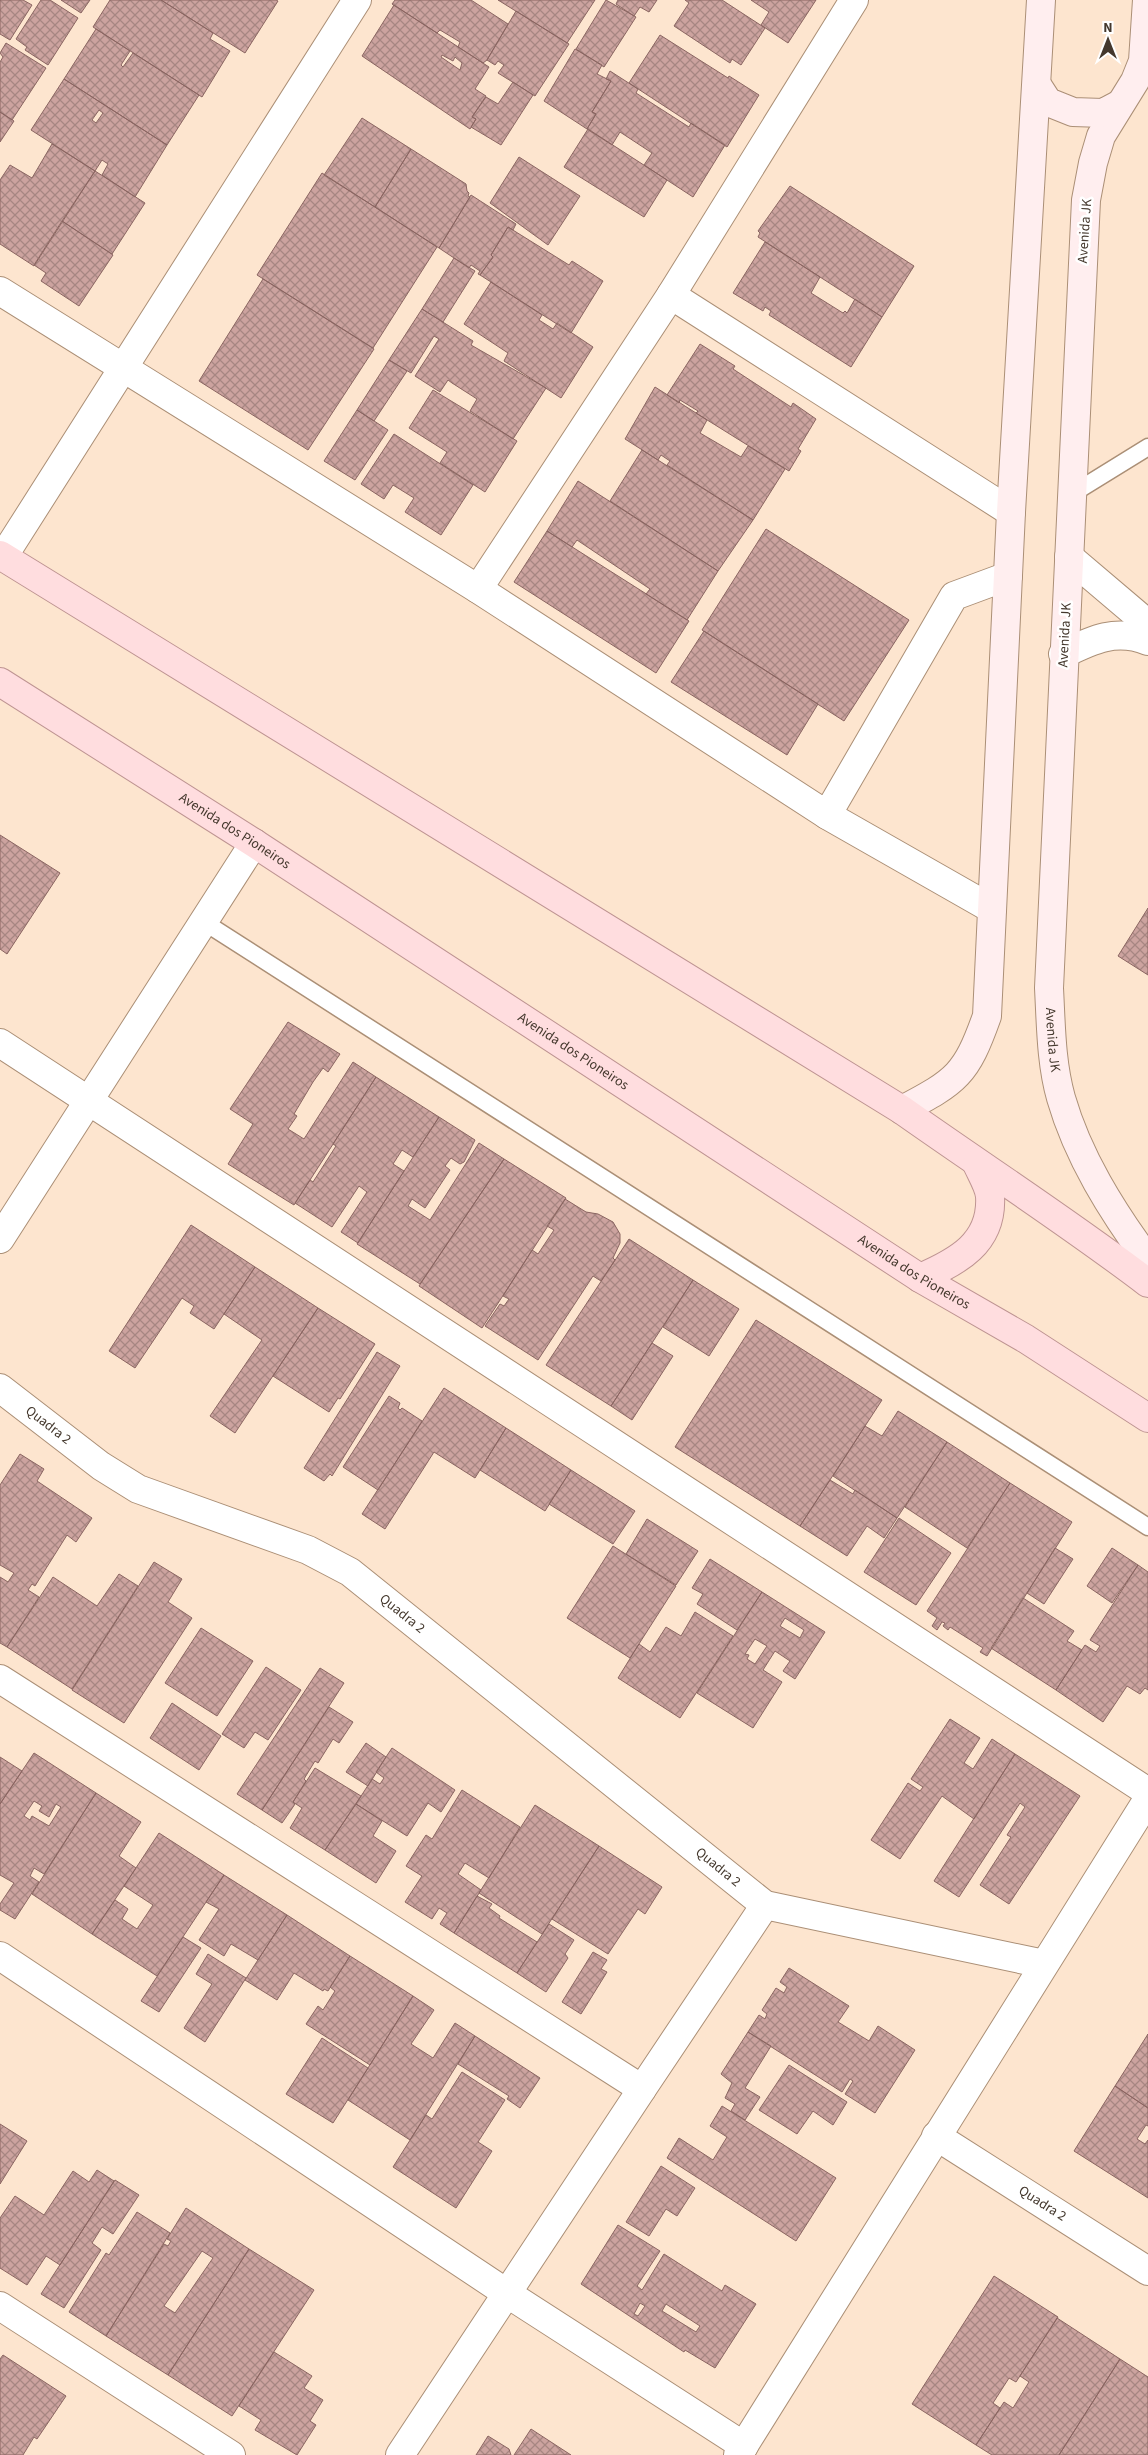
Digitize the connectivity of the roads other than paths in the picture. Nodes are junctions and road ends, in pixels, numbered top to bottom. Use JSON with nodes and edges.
{"nodes":[{"id":1,"x":357,"y":0,"type":"edge"},
{"id":2,"x":854,"y":0,"type":"edge"},
{"id":3,"x":1041,"y":0,"type":"edge"},
{"id":4,"x":1148,"y":0,"type":"edge"},
{"id":5,"x":1037,"y":85,"type":"junction"},
{"id":6,"x":1120,"y":104,"type":"junction"},
{"id":7,"x":0,"y":291,"type":"edge"},
{"id":8,"x":671,"y":295,"type":"junction"},
{"id":9,"x":121,"y":367,"type":"junction"},
{"id":10,"x":1148,"y":447,"type":"edge"},
{"id":11,"x":1072,"y":494,"type":"junction"},
{"id":12,"x":1010,"y":512,"type":"junction"},
{"id":13,"x":1,"y":556,"type":"edge"},
{"id":14,"x":1068,"y":557,"type":"junction"},
{"id":15,"x":1008,"y":576,"type":"junction"},
{"id":16,"x":478,"y":589,"type":"junction"},
{"id":17,"x":1148,"y":624,"type":"edge"},
{"id":18,"x":1148,"y":641,"type":"edge"},
{"id":19,"x":1063,"y":654,"type":"junction"},
{"id":20,"x":0,"y":682,"type":"edge"},
{"id":21,"x":827,"y":815,"type":"junction"},
{"id":22,"x":254,"y":843,"type":"junction"},
{"id":23,"x":992,"y":909,"type":"junction"},
{"id":24,"x":204,"y":922,"type":"junction"},
{"id":25,"x":0,"y":1043,"type":"edge"},
{"id":26,"x":90,"y":1100,"type":"junction"},
{"id":27,"x":902,"y":1110,"type":"junction"},
{"id":28,"x":977,"y":1164,"type":"junction"},
{"id":29,"x":0,"y":1239,"type":"edge"},
{"id":30,"x":1148,"y":1260,"type":"edge"},
{"id":31,"x":920,"y":1278,"type":"junction"},
{"id":32,"x":1148,"y":1283,"type":"edge"},
{"id":33,"x":0,"y":1388,"type":"edge"},
{"id":34,"x":1148,"y":1418,"type":"edge"},
{"id":35,"x":1148,"y":1526,"type":"edge"},
{"id":36,"x":0,"y":1679,"type":"edge"},
{"id":37,"x":1148,"y":1792,"type":"edge"},
{"id":38,"x":1148,"y":1799,"type":"edge"},
{"id":39,"x":766,"y":1905,"type":"junction"},
{"id":40,"x":0,"y":1956,"type":"edge"},
{"id":41,"x":1044,"y":1964,"type":"junction"},
{"id":42,"x":642,"y":2089,"type":"junction"},
{"id":43,"x":936,"y":2136,"type":"junction"},
{"id":44,"x":1148,"y":2271,"type":"edge"},
{"id":45,"x":508,"y":2294,"type":"junction"},
{"id":46,"x":0,"y":2306,"type":"edge"},
{"id":47,"x":741,"y":2451,"type":"edge"},
{"id":48,"x":231,"y":2455,"type":"edge"},
{"id":49,"x":400,"y":2455,"type":"edge"}],
"edges":[{"from":1,"to":9,"type":"street"},
{"from":2,"to":8,"type":"street"},
{"from":3,"to":5,"type":"main road"},
{"from":4,"to":6,"type":"main road","name":"Avenida JK"},
{"from":5,"to":6,"type":"main road"},
{"from":5,"to":12,"type":"main road"},
{"from":6,"to":11,"type":"main road","name":"Avenida JK"},
{"from":7,"to":9,"type":"street"},
{"from":8,"to":12,"type":"street"},
{"from":8,"to":16,"type":"street"},
{"from":9,"to":13,"type":"street"},
{"from":9,"to":16,"type":"street"},
{"from":10,"to":11,"type":"lane"},
{"from":11,"to":14,"type":"main road","name":"Avenida JK"},
{"from":12,"to":15,"type":"main road"},
{"from":13,"to":27,"type":"main road"},
{"from":14,"to":17,"type":"street"},
{"from":14,"to":19,"type":"main road","name":"Avenida JK"},
{"from":15,"to":21,"type":"street"},
{"from":15,"to":23,"type":"main road"},
{"from":16,"to":21,"type":"street"},
{"from":18,"to":19,"type":"street"},
{"from":19,"to":30,"type":"main road","name":"Avenida JK"},
{"from":20,"to":22,"type":"main road","name":"Avenida dos Pioneiros"},
{"from":21,"to":23,"type":"street"},
{"from":22,"to":24,"type":"street"},
{"from":22,"to":31,"type":"main road","name":"Avenida dos Pioneiros"},
{"from":23,"to":27,"type":"main road"},
{"from":24,"to":26,"type":"street"},
{"from":24,"to":35,"type":"lane"},
{"from":25,"to":26,"type":"street"},
{"from":26,"to":29,"type":"street"},
{"from":26,"to":37,"type":"street"},
{"from":27,"to":28,"type":"main road"},
{"from":28,"to":31,"type":"main road"},
{"from":28,"to":32,"type":"main road"},
{"from":31,"to":34,"type":"main road","name":"Avenida dos Pioneiros"},
{"from":33,"to":39,"type":"street","name":"Quadra 2"},
{"from":36,"to":42,"type":"street"},
{"from":38,"to":41,"type":"street"},
{"from":39,"to":41,"type":"street"},
{"from":39,"to":42,"type":"street"},
{"from":40,"to":45,"type":"street"},
{"from":41,"to":43,"type":"street"},
{"from":42,"to":45,"type":"street"},
{"from":43,"to":44,"type":"street","name":"Quadra 2"},
{"from":43,"to":47,"type":"street"},
{"from":45,"to":47,"type":"street"},
{"from":45,"to":49,"type":"street"},
{"from":46,"to":48,"type":"street"}]}
